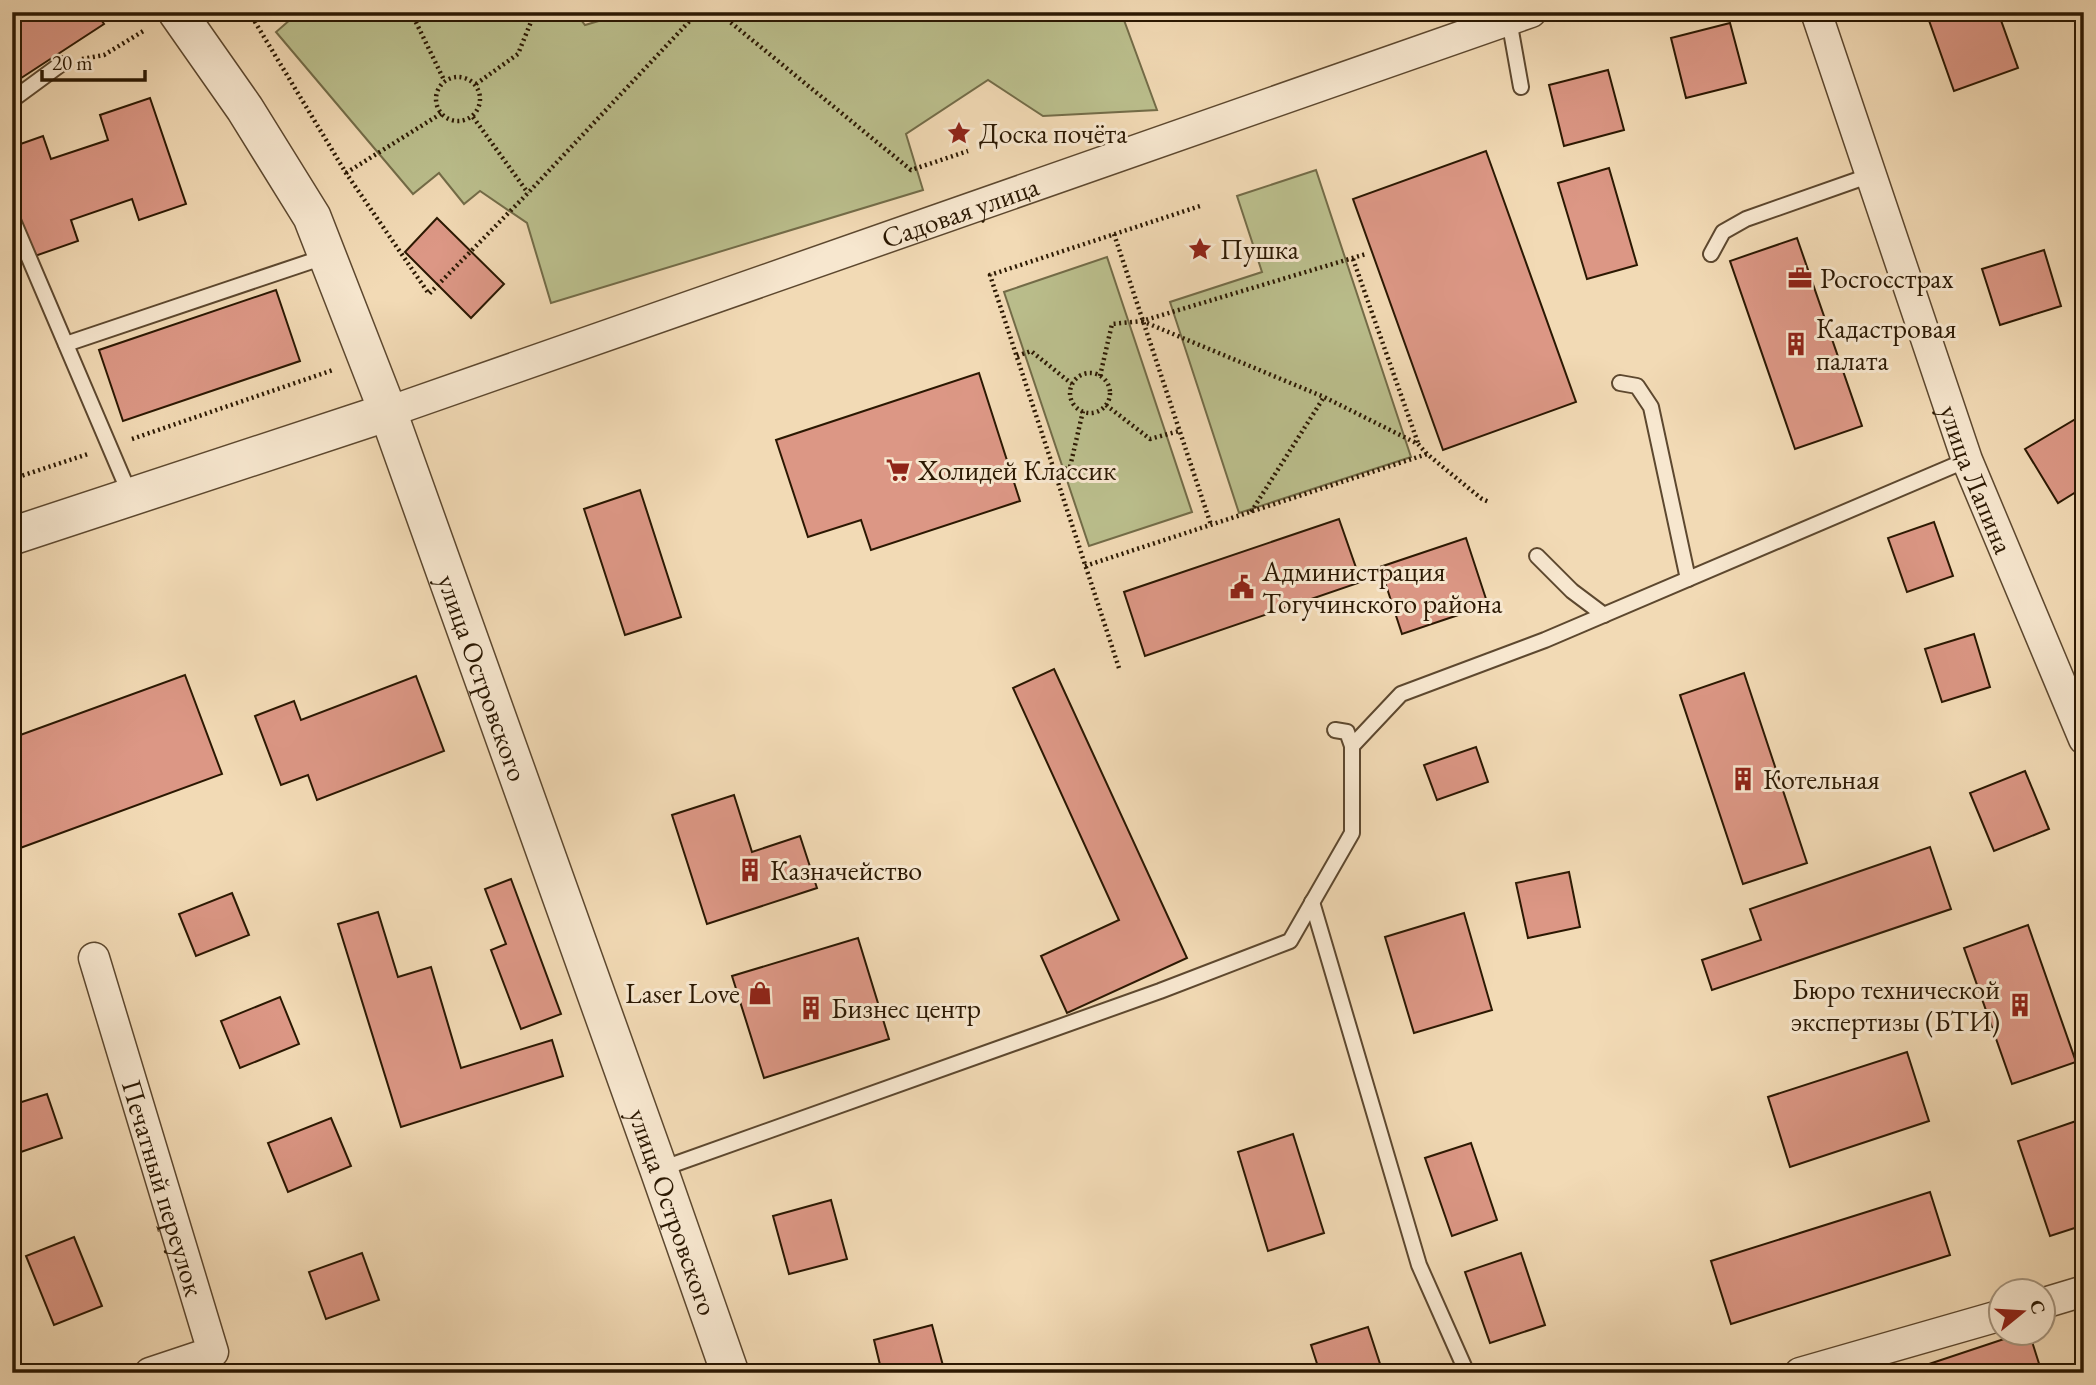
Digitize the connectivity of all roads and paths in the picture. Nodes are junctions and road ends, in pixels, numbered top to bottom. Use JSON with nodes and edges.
{"nodes":[{"id":1,"x":177,"y":12,"type":"edge"},
{"id":2,"x":249,"y":12,"type":"edge"},
{"id":3,"x":411,"y":12,"type":"edge"},
{"id":4,"x":535,"y":12,"type":"edge"},
{"id":5,"x":698,"y":12,"type":"edge"},
{"id":6,"x":718,"y":12,"type":"edge"},
{"id":7,"x":1816,"y":12,"type":"edge"},
{"id":8,"x":1520,"y":16,"type":"edge"},
{"id":9,"x":145,"y":30,"type":"dead end"},
{"id":10,"x":61,"y":64,"type":"joint"},
{"id":11,"x":444,"y":80,"type":"junction"},
{"id":12,"x":476,"y":84,"type":"junction"},
{"id":13,"x":1521,"y":87,"type":"dead end"},
{"id":14,"x":12,"y":100,"type":"edge"},
{"id":15,"x":442,"y":113,"type":"junction"},
{"id":16,"x":473,"y":117,"type":"junction"},
{"id":17,"x":968,"y":151,"type":"dead end"},
{"id":18,"x":346,"y":173,"type":"junction"},
{"id":19,"x":1871,"y":175,"type":"junction"},
{"id":20,"x":528,"y":193,"type":"junction"},
{"id":21,"x":1200,"y":206,"type":"dead end"},
{"id":22,"x":12,"y":218,"type":"edge"},
{"id":23,"x":1114,"y":234,"type":"junction"},
{"id":24,"x":1367,"y":254,"type":"dead end"},
{"id":25,"x":1711,"y":254,"type":"dead end"},
{"id":26,"x":327,"y":256,"type":"junction"},
{"id":27,"x":1353,"y":259,"type":"junction"},
{"id":28,"x":1142,"y":321,"type":"junction"},
{"id":29,"x":66,"y":344,"type":"junction"},
{"id":30,"x":1017,"y":356,"type":"junction"},
{"id":31,"x":367,"y":358,"type":"junction"},
{"id":32,"x":1100,"y":376,"type":"junction"},
{"id":33,"x":1620,"y":383,"type":"dead end"},
{"id":34,"x":1072,"y":384,"type":"junction"},
{"id":35,"x":1324,"y":397,"type":"junction"},
{"id":36,"x":1106,"y":405,"type":"junction"},
{"id":37,"x":1083,"y":411,"type":"junction"},
{"id":38,"x":388,"y":412,"type":"junction"},
{"id":39,"x":1179,"y":431,"type":"junction"},
{"id":40,"x":1418,"y":444,"type":"junction"},
{"id":41,"x":110,"y":446,"type":"junction"},
{"id":42,"x":1427,"y":454,"type":"junction"},
{"id":43,"x":1966,"y":460,"type":"junction"},
{"id":44,"x":1055,"y":473,"type":"junction"},
{"id":45,"x":12,"y":480,"type":"edge"},
{"id":46,"x":131,"y":496,"type":"junction"},
{"id":47,"x":1489,"y":502,"type":"dead end"},
{"id":48,"x":1250,"y":512,"type":"junction"},
{"id":49,"x":1211,"y":525,"type":"junction"},
{"id":50,"x":12,"y":536,"type":"edge"},
{"id":51,"x":1537,"y":556,"type":"dead end"},
{"id":52,"x":1085,"y":566,"type":"junction"},
{"id":53,"x":1688,"y":579,"type":"junction"},
{"id":54,"x":1604,"y":615,"type":"junction"},
{"id":55,"x":1119,"y":668,"type":"dead end"},
{"id":56,"x":1335,"y":730,"type":"dead end"},
{"id":57,"x":2084,"y":739,"type":"edge"},
{"id":58,"x":1352,"y":746,"type":"junction"},
{"id":59,"x":1312,"y":902,"type":"junction"},
{"id":60,"x":94,"y":958,"type":"dead end"},
{"id":61,"x":660,"y":1170,"type":"junction"},
{"id":62,"x":2084,"y":1291,"type":"edge"},
{"id":63,"x":2058,"y":1299,"type":"edge"},
{"id":64,"x":1988,"y":1319,"type":"edge"},
{"id":65,"x":150,"y":1373,"type":"edge"},
{"id":66,"x":730,"y":1373,"type":"edge"},
{"id":67,"x":1467,"y":1373,"type":"edge"},
{"id":68,"x":1800,"y":1373,"type":"edge"}],
"edges":[{"from":1,"to":26,"type":"street","name":"улица Островского"},
{"from":2,"to":18,"type":"path"},
{"from":3,"to":11,"type":"path"},
{"from":4,"to":12,"type":"path"},
{"from":5,"to":20,"type":"path"},
{"from":6,"to":17,"type":"path"},
{"from":7,"to":19,"type":"street","name":"улица Лапина"},
{"from":8,"to":13,"type":"lane"},
{"from":8,"to":38,"type":"street","name":"Садовая улица"},
{"from":9,"to":10,"type":"path"},
{"from":10,"to":14,"type":"lane"},
{"from":11,"to":12,"type":"path"},
{"from":11,"to":15,"type":"path"},
{"from":12,"to":16,"type":"path"},
{"from":15,"to":16,"type":"path"},
{"from":15,"to":18,"type":"path"},
{"from":16,"to":20,"type":"path"},
{"from":18,"to":20,"type":"path"},
{"from":19,"to":25,"type":"lane"},
{"from":19,"to":43,"type":"street","name":"улица Лапина"},
{"from":21,"to":23,"type":"path"},
{"from":22,"to":29,"type":"lane"},
{"from":23,"to":28,"type":"path"},
{"from":23,"to":30,"type":"path"},
{"from":24,"to":27,"type":"path"},
{"from":26,"to":29,"type":"lane"},
{"from":26,"to":31,"type":"street","name":"улица Островского"},
{"from":27,"to":28,"type":"path"},
{"from":27,"to":40,"type":"path"},
{"from":28,"to":32,"type":"path"},
{"from":28,"to":35,"type":"path"},
{"from":28,"to":39,"type":"path"},
{"from":29,"to":41,"type":"lane"},
{"from":30,"to":34,"type":"path"},
{"from":30,"to":44,"type":"path"},
{"from":31,"to":38,"type":"street","name":"улица Островского"},
{"from":31,"to":41,"type":"path"},
{"from":32,"to":34,"type":"path"},
{"from":32,"to":36,"type":"path"},
{"from":33,"to":53,"type":"lane"},
{"from":34,"to":37,"type":"path"},
{"from":35,"to":40,"type":"path"},
{"from":35,"to":48,"type":"path"},
{"from":36,"to":37,"type":"path"},
{"from":36,"to":39,"type":"path"},
{"from":37,"to":44,"type":"path"},
{"from":38,"to":46,"type":"street"},
{"from":38,"to":61,"type":"street","name":"улица Островского"},
{"from":39,"to":49,"type":"path"},
{"from":40,"to":42,"type":"path"},
{"from":41,"to":45,"type":"path"},
{"from":41,"to":46,"type":"lane"},
{"from":42,"to":47,"type":"path"},
{"from":42,"to":48,"type":"path"},
{"from":43,"to":53,"type":"lane"},
{"from":43,"to":57,"type":"street","name":"улица Лапина"},
{"from":44,"to":52,"type":"path"},
{"from":46,"to":50,"type":"street"},
{"from":48,"to":49,"type":"path"},
{"from":49,"to":52,"type":"path"},
{"from":51,"to":54,"type":"lane"},
{"from":52,"to":55,"type":"path"},
{"from":53,"to":54,"type":"lane"},
{"from":54,"to":58,"type":"lane"},
{"from":56,"to":58,"type":"lane"},
{"from":58,"to":59,"type":"lane"},
{"from":59,"to":61,"type":"lane"},
{"from":59,"to":67,"type":"lane"},
{"from":60,"to":65,"type":"street","name":"Печатный переулок"},
{"from":61,"to":66,"type":"street","name":"улица Островского"},
{"from":62,"to":63,"type":"street"},
{"from":64,"to":68,"type":"street"}]}
